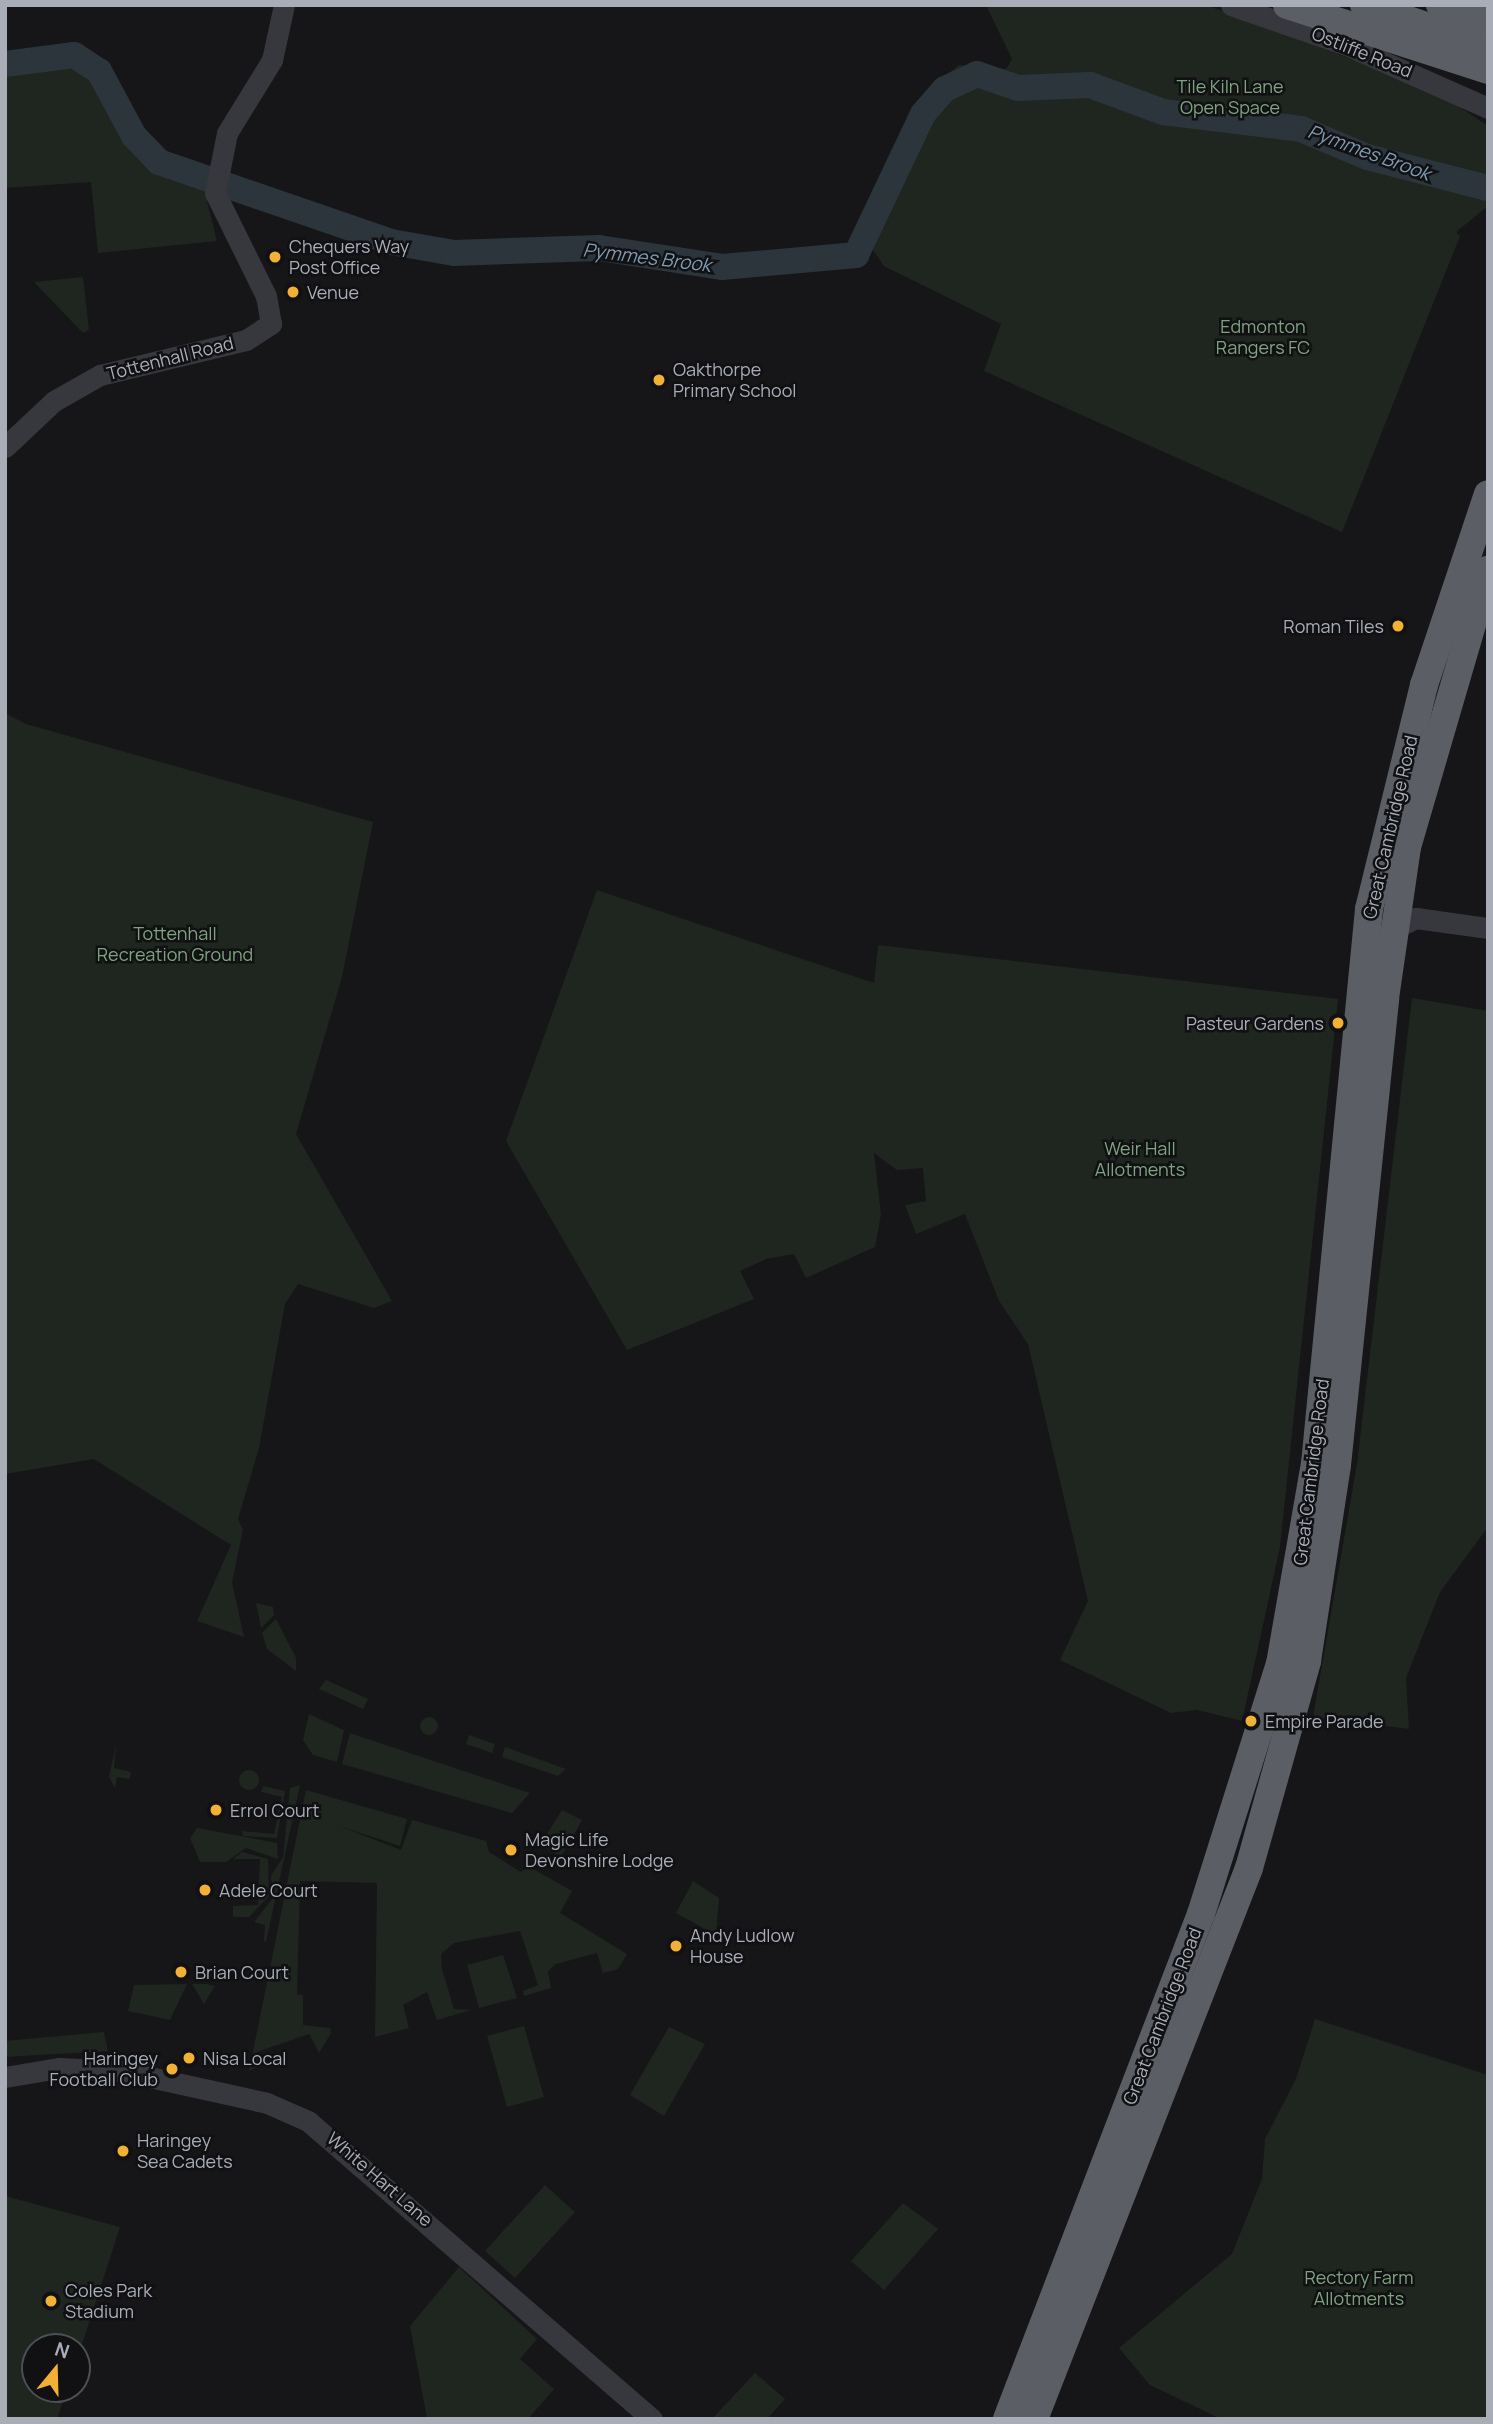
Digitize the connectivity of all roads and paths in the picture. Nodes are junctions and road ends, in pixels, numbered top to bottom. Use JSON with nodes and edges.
{"nodes":[{"id":1,"x":284,"y":5,"type":"edge"},
{"id":2,"x":1231,"y":5,"type":"edge"},
{"id":3,"x":1287,"y":5,"type":"edge"},
{"id":4,"x":1364,"y":5,"type":"edge"},
{"id":5,"x":1440,"y":5,"type":"edge"},
{"id":6,"x":1488,"y":23,"type":"edge"},
{"id":7,"x":1488,"y":47,"type":"edge"},
{"id":8,"x":1488,"y":70,"type":"edge"},
{"id":9,"x":1488,"y":108,"type":"edge"},
{"id":10,"x":5,"y":447,"type":"edge"},
{"id":11,"x":1488,"y":494,"type":"edge"},
{"id":12,"x":1488,"y":570,"type":"edge"},
{"id":13,"x":1407,"y":847,"type":"junction"},
{"id":14,"x":1368,"y":909,"type":"junction"},
{"id":15,"x":1398,"y":922,"type":"junction"},
{"id":16,"x":1488,"y":928,"type":"edge"},
{"id":17,"x":1362,"y":1006,"type":"junction"},
{"id":18,"x":5,"y":2077,"type":"edge"},
{"id":19,"x":652,"y":2419,"type":"edge"},
{"id":20,"x":1007,"y":2419,"type":"edge"},
{"id":21,"x":1034,"y":2419,"type":"edge"}],
"edges":[{"from":1,"to":10,"type":"street","name":"Tottenhall Road"},
{"from":2,"to":9,"type":"street","name":"Ostliffe Road"},
{"from":3,"to":8,"type":"highway"},
{"from":4,"to":7,"type":"highway"},
{"from":5,"to":6,"type":"highway"},
{"from":11,"to":14,"type":"highway","name":"Great Cambridge Road"},
{"from":12,"to":13,"type":"highway","name":"Great Cambridge Road"},
{"from":13,"to":14,"type":"highway"},
{"from":13,"to":15,"type":"highway","name":"Great Cambridge Road"},
{"from":14,"to":17,"type":"highway","name":"Great Cambridge Road"},
{"from":15,"to":16,"type":"street"},
{"from":15,"to":17,"type":"street"},
{"from":15,"to":21,"type":"highway","name":"Great Cambridge Road"},
{"from":17,"to":20,"type":"highway","name":"Great Cambridge Road"},
{"from":18,"to":19,"type":"street","name":"White Hart Lane"}]}
